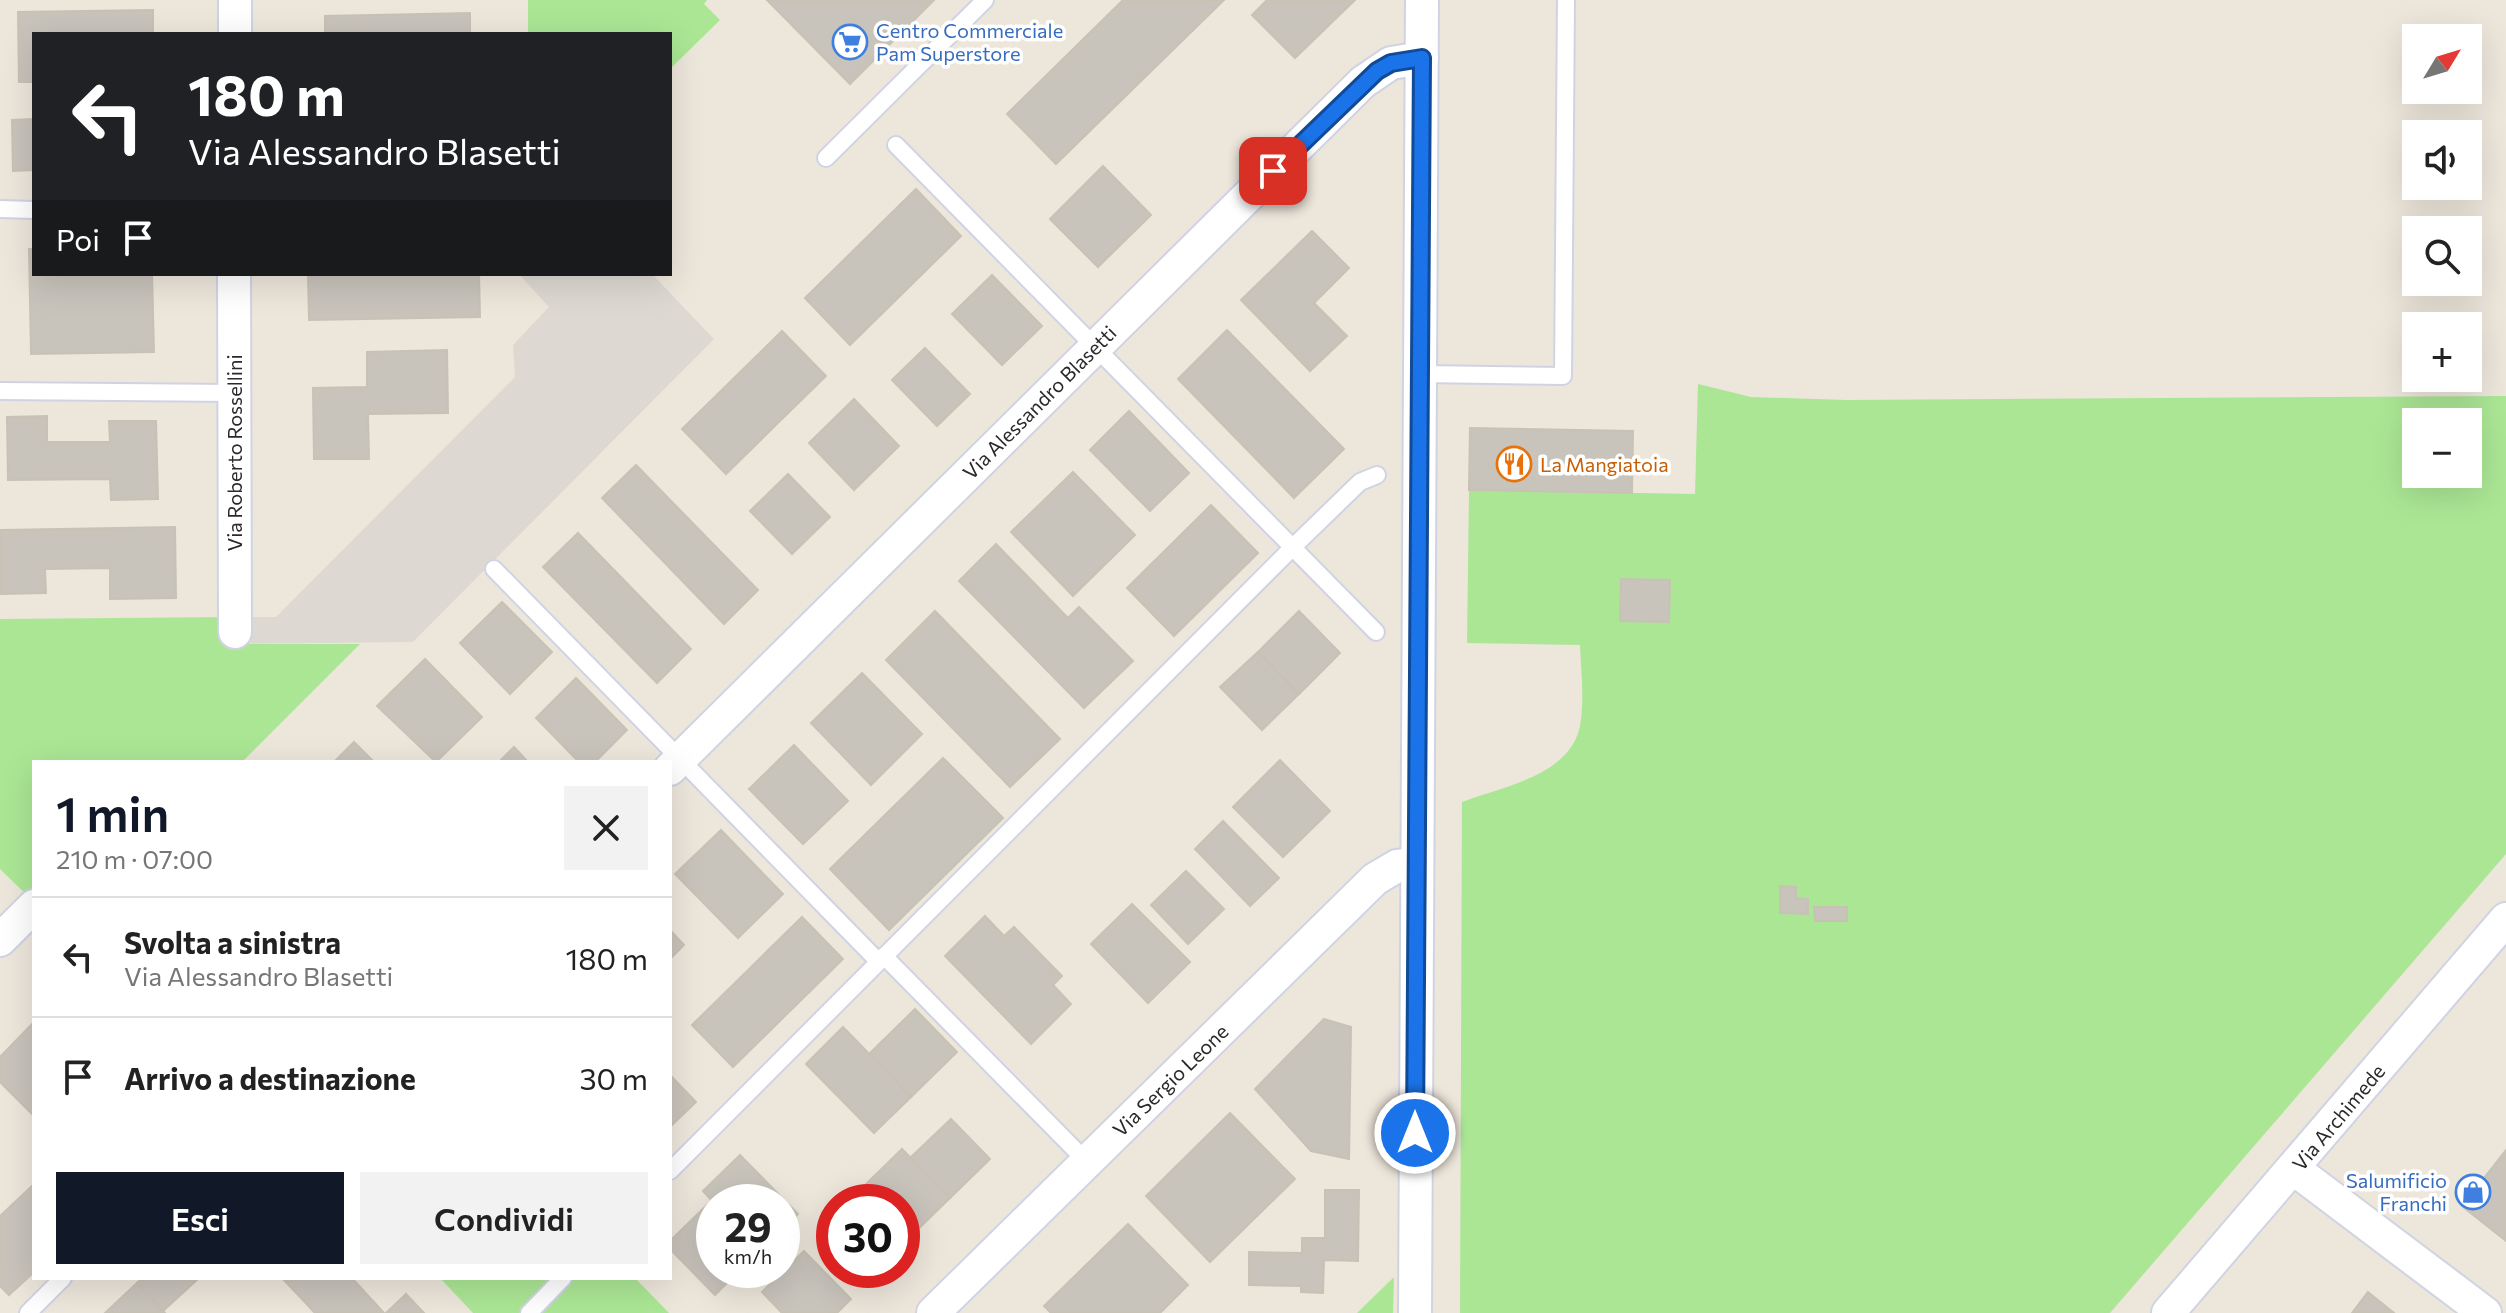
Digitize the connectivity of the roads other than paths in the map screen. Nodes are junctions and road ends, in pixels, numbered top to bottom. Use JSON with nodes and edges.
{"nodes":[{"id":1,"x":235,"y":0,"type":"edge"},
{"id":2,"x":985,"y":0,"type":"edge"},
{"id":3,"x":1422,"y":0,"type":"edge"},
{"id":4,"x":1566,"y":0,"type":"edge"},
{"id":5,"x":235,"y":32,"type":"edge"},
{"id":6,"x":1422,"y":58,"type":"junction"},
{"id":7,"x":896,"y":145,"type":"dead end"},
{"id":8,"x":826,"y":158,"type":"dead end"},
{"id":9,"x":0,"y":209,"type":"edge"},
{"id":10,"x":32,"y":210,"type":"edge"},
{"id":11,"x":234,"y":276,"type":"edge"},
{"id":12,"x":1094,"y":348,"type":"junction"},
{"id":13,"x":1420,"y":374,"type":"junction"},
{"id":14,"x":0,"y":391,"type":"edge"},
{"id":15,"x":234,"y":393,"type":"junction"},
{"id":16,"x":1377,"y":475,"type":"dead end"},
{"id":17,"x":1293,"y":547,"type":"junction"},
{"id":18,"x":494,"y":569,"type":"dead end"},
{"id":19,"x":235,"y":632,"type":"dead end"},
{"id":20,"x":1376,"y":632,"type":"dead end"},
{"id":21,"x":671,"y":760,"type":"edge"},
{"id":22,"x":675,"y":764,"type":"edge"},
{"id":23,"x":1416,"y":864,"type":"junction"},
{"id":24,"x":32,"y":908,"type":"edge"},
{"id":25,"x":2506,"y":919,"type":"edge"},
{"id":26,"x":0,"y":940,"type":"edge"},
{"id":27,"x":881,"y":958,"type":"junction"},
{"id":28,"x":1087,"y":1162,"type":"junction"},
{"id":29,"x":672,"y":1169,"type":"edge"},
{"id":30,"x":2294,"y":1169,"type":"junction"},
{"id":31,"x":61,"y":1280,"type":"edge"},
{"id":32,"x":561,"y":1280,"type":"edge"},
{"id":33,"x":28,"y":1313,"type":"edge"},
{"id":34,"x":529,"y":1313,"type":"edge"},
{"id":35,"x":933,"y":1313,"type":"edge"},
{"id":36,"x":1415,"y":1313,"type":"edge"},
{"id":37,"x":2168,"y":1313,"type":"edge"},
{"id":38,"x":2485,"y":1313,"type":"edge"}],
"edges":[{"from":1,"to":5,"type":"street"},
{"from":2,"to":8,"type":"lane"},
{"from":3,"to":6,"type":"street"},
{"from":4,"to":13,"type":"lane"},
{"from":6,"to":12,"type":"street","name":"Via Alessandro Blasetti"},
{"from":6,"to":13,"type":"street"},
{"from":7,"to":12,"type":"lane"},
{"from":9,"to":10,"type":"lane"},
{"from":11,"to":15,"type":"street","name":"Via Roberto Rossellini"},
{"from":12,"to":17,"type":"lane"},
{"from":12,"to":22,"type":"street","name":"Via Alessandro Blasetti"},
{"from":13,"to":23,"type":"street"},
{"from":14,"to":15,"type":"lane"},
{"from":15,"to":19,"type":"street","name":"Via Roberto Rossellini"},
{"from":16,"to":17,"type":"lane"},
{"from":17,"to":20,"type":"lane"},
{"from":17,"to":27,"type":"lane"},
{"from":18,"to":21,"type":"lane"},
{"from":22,"to":27,"type":"lane"},
{"from":23,"to":28,"type":"street","name":"Via Sergio Leone"},
{"from":23,"to":36,"type":"street"},
{"from":24,"to":26,"type":"street"},
{"from":25,"to":30,"type":"street","name":"Via Archimede"},
{"from":27,"to":28,"type":"lane"},
{"from":27,"to":29,"type":"lane"},
{"from":28,"to":35,"type":"street","name":"Via Sergio Leone"},
{"from":30,"to":37,"type":"street","name":"Via Archimede"},
{"from":30,"to":38,"type":"street"},
{"from":31,"to":33,"type":"lane"},
{"from":32,"to":34,"type":"lane"}]}
